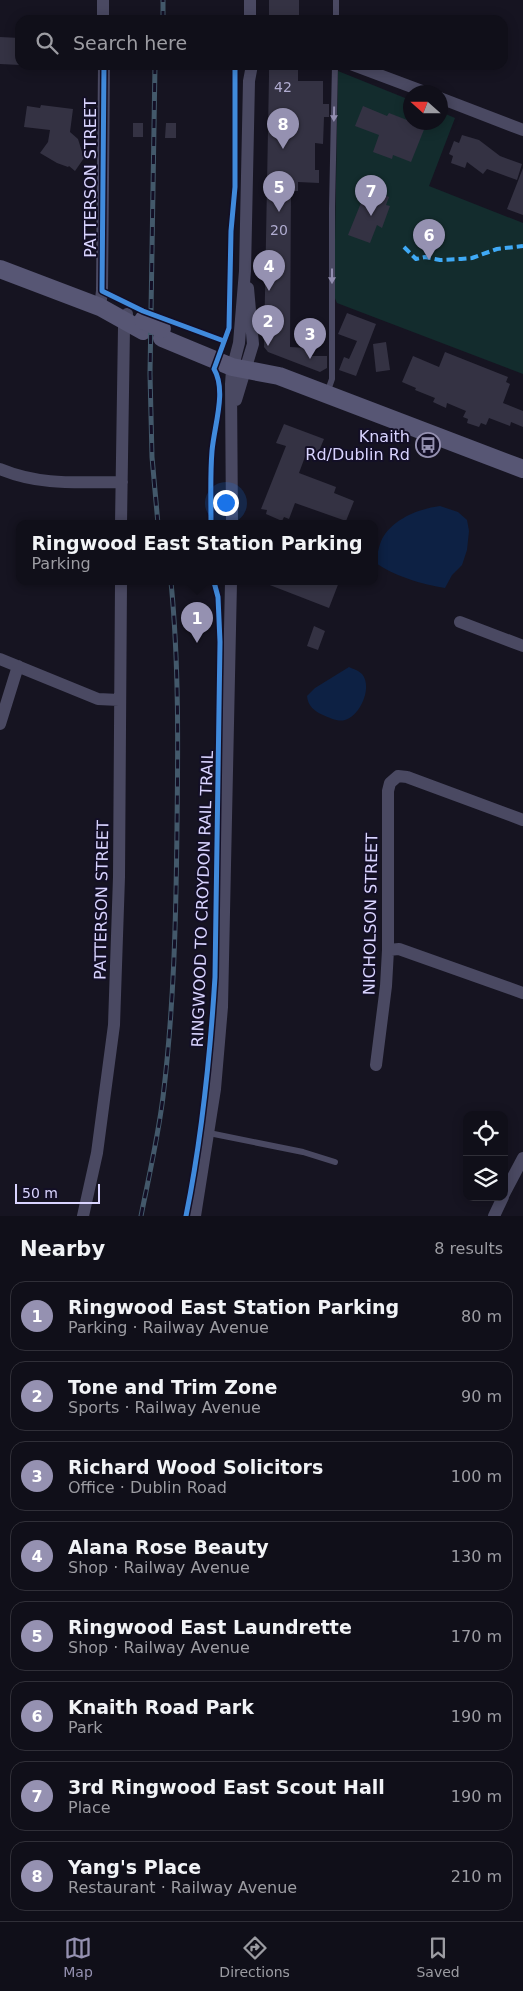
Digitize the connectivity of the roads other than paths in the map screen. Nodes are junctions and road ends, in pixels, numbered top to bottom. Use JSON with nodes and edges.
{"nodes":[{"id":1,"x":103,"y":0,"type":"edge"},
{"id":2,"x":250,"y":0,"type":"edge"},
{"id":3,"x":336,"y":0,"type":"edge"},
{"id":4,"x":104,"y":15,"type":"edge"},
{"id":5,"x":250,"y":15,"type":"edge"},
{"id":6,"x":336,"y":15,"type":"edge"},
{"id":7,"x":104,"y":70,"type":"edge"},
{"id":8,"x":251,"y":70,"type":"edge"},
{"id":9,"x":335,"y":70,"type":"edge"},
{"id":10,"x":367,"y":70,"type":"edge"},
{"id":11,"x":407,"y":85,"type":"edge"},
{"id":12,"x":448,"y":101,"type":"edge"},
{"id":13,"x":523,"y":130,"type":"edge"},
{"id":14,"x":0,"y":269,"type":"edge"},
{"id":15,"x":101,"y":307,"type":"junction"},
{"id":16,"x":134,"y":322,"type":"junction"},
{"id":17,"x":240,"y":363,"type":"junction"},
{"id":18,"x":327,"y":394,"type":"junction"},
{"id":19,"x":523,"y":468,"type":"edge"},
{"id":20,"x":0,"y":469,"type":"edge"},
{"id":21,"x":122,"y":482,"type":"junction"},
{"id":22,"x":121,"y":520,"type":"edge"},
{"id":23,"x":232,"y":520,"type":"edge"},
{"id":24,"x":121,"y":585,"type":"edge"},
{"id":25,"x":231,"y":585,"type":"edge"},
{"id":26,"x":460,"y":622,"type":"dead end"},
{"id":27,"x":523,"y":646,"type":"edge"},
{"id":28,"x":0,"y":659,"type":"edge"},
{"id":29,"x":18,"y":666,"type":"junction"},
{"id":30,"x":119,"y":700,"type":"junction"},
{"id":31,"x":0,"y":724,"type":"edge"},
{"id":32,"x":523,"y":820,"type":"edge"},
{"id":33,"x":388,"y":950,"type":"junction"},
{"id":34,"x":523,"y":993,"type":"edge"},
{"id":35,"x":376,"y":1065,"type":"dead end"},
{"id":36,"x":210,"y":1133,"type":"junction"},
{"id":37,"x":523,"y":1158,"type":"edge"},
{"id":38,"x":335,"y":1162,"type":"dead end"},
{"id":39,"x":508,"y":1188,"type":"edge"},
{"id":40,"x":502,"y":1201,"type":"edge"},
{"id":41,"x":83,"y":1216,"type":"edge"},
{"id":42,"x":195,"y":1216,"type":"edge"},
{"id":43,"x":494,"y":1216,"type":"edge"}],
"edges":[{"from":1,"to":4,"type":"street"},
{"from":2,"to":5,"type":"street"},
{"from":3,"to":6,"type":"lane"},
{"from":7,"to":15,"type":"street","name":"PATTERSON STREET"},
{"from":8,"to":17,"type":"street"},
{"from":9,"to":18,"type":"lane","one_way":true},
{"from":10,"to":11,"type":"street"},
{"from":12,"to":13,"type":"street"},
{"from":14,"to":15,"type":"main road"},
{"from":15,"to":16,"type":"main road"},
{"from":16,"to":17,"type":"main road","bridge":true},
{"from":16,"to":21,"type":"street"},
{"from":17,"to":18,"type":"main road"},
{"from":17,"to":23,"type":"street"},
{"from":18,"to":19,"type":"main road"},
{"from":20,"to":21,"type":"street"},
{"from":21,"to":22,"type":"street"},
{"from":24,"to":30,"type":"street","name":"PATTERSON STREET"},
{"from":25,"to":36,"type":"street"},
{"from":26,"to":27,"type":"street"},
{"from":28,"to":29,"type":"street"},
{"from":29,"to":30,"type":"street"},
{"from":29,"to":31,"type":"street"},
{"from":30,"to":41,"type":"street","name":"PATTERSON STREET"},
{"from":32,"to":33,"type":"street","name":"NICHOLSON STREET"},
{"from":33,"to":34,"type":"street"},
{"from":33,"to":35,"type":"street","name":"NICHOLSON STREET"},
{"from":36,"to":38,"type":"lane"},
{"from":36,"to":42,"type":"street"},
{"from":37,"to":39,"type":"street"},
{"from":40,"to":43,"type":"street"}]}
